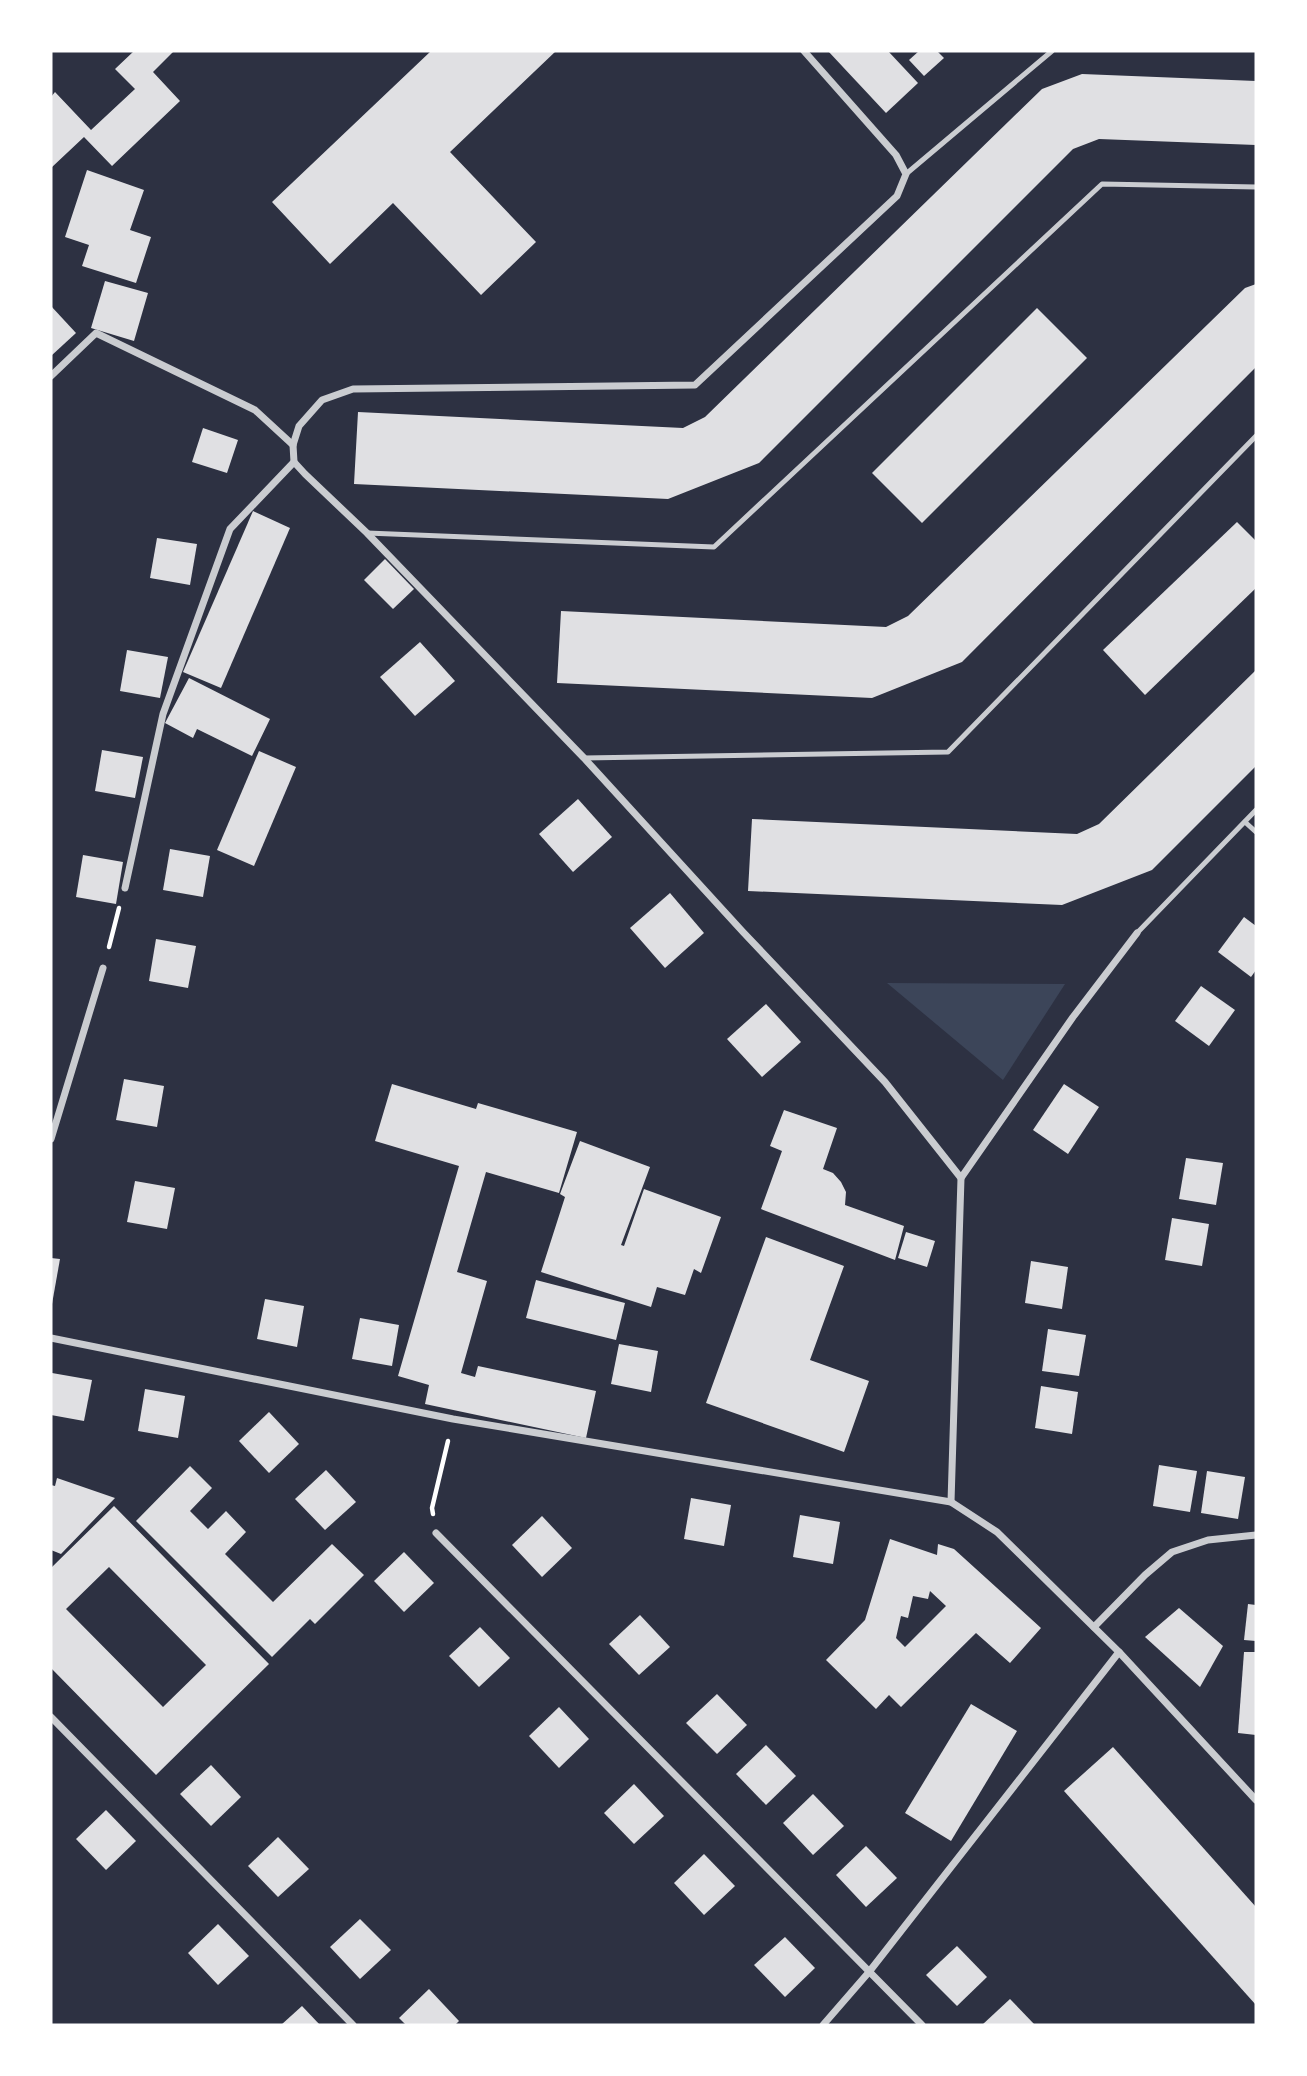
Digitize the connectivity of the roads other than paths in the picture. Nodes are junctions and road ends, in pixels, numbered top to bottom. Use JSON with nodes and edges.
{"nodes":[{"id":1,"x":804,"y":51,"type":"edge"},
{"id":2,"x":1052,"y":51,"type":"edge"},
{"id":3,"x":906,"y":174,"type":"junction"},
{"id":4,"x":1256,"y":187,"type":"edge"},
{"id":5,"x":51,"y":376,"type":"edge"},
{"id":6,"x":1256,"y":436,"type":"edge"},
{"id":7,"x":293,"y":445,"type":"junction"},
{"id":8,"x":294,"y":462,"type":"junction"},
{"id":9,"x":368,"y":533,"type":"junction"},
{"id":10,"x":584,"y":758,"type":"junction"},
{"id":11,"x":1256,"y":810,"type":"edge"},
{"id":12,"x":1245,"y":822,"type":"junction"},
{"id":13,"x":1256,"y":832,"type":"edge"},
{"id":14,"x":125,"y":888,"type":"road end"},
{"id":15,"x":1137,"y":933,"type":"joint"},
{"id":16,"x":103,"y":968,"type":"road end"},
{"id":17,"x":51,"y":1139,"type":"edge"},
{"id":18,"x":961,"y":1178,"type":"junction"},
{"id":19,"x":51,"y":1338,"type":"edge"},
{"id":20,"x":951,"y":1502,"type":"junction"},
{"id":21,"x":436,"y":1534,"type":"road end"},
{"id":22,"x":1256,"y":1535,"type":"edge"},
{"id":23,"x":1094,"y":1627,"type":"junction"},
{"id":24,"x":1119,"y":1652,"type":"junction"},
{"id":25,"x":51,"y":1717,"type":"edge"},
{"id":26,"x":1256,"y":1800,"type":"edge"},
{"id":27,"x":869,"y":1972,"type":"junction"},
{"id":28,"x":353,"y":2025,"type":"edge"},
{"id":29,"x":823,"y":2025,"type":"edge"},
{"id":30,"x":922,"y":2025,"type":"edge"}],
"edges":[{"from":1,"to":3,"type":"street"},
{"from":2,"to":3,"type":"lane"},
{"from":3,"to":7,"type":"street"},
{"from":4,"to":9,"type":"lane"},
{"from":5,"to":7,"type":"street"},
{"from":6,"to":10,"type":"lane"},
{"from":7,"to":8,"type":"street"},
{"from":8,"to":9,"type":"street"},
{"from":8,"to":14,"type":"street"},
{"from":9,"to":10,"type":"street"},
{"from":10,"to":18,"type":"street"},
{"from":11,"to":12,"type":"lane"},
{"from":12,"to":13,"type":"lane"},
{"from":12,"to":15,"type":"lane"},
{"from":15,"to":18,"type":"street"},
{"from":16,"to":17,"type":"street"},
{"from":18,"to":20,"type":"street"},
{"from":19,"to":20,"type":"street"},
{"from":20,"to":23,"type":"street"},
{"from":21,"to":27,"type":"street"},
{"from":22,"to":23,"type":"street"},
{"from":23,"to":24,"type":"street"},
{"from":24,"to":26,"type":"street"},
{"from":24,"to":27,"type":"street"},
{"from":25,"to":28,"type":"street"},
{"from":27,"to":29,"type":"street"},
{"from":27,"to":30,"type":"street"}]}
